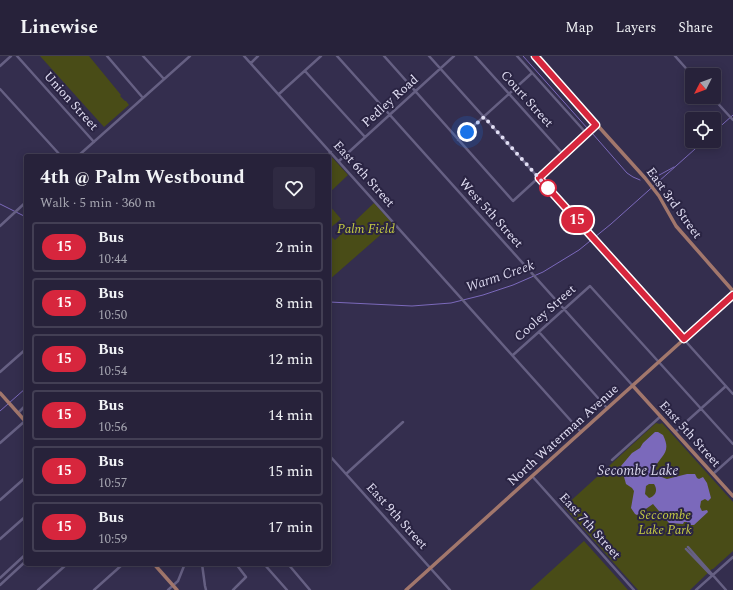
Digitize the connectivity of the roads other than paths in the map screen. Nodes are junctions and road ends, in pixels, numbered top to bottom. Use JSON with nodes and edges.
{"nodes":[{"id":1,"x":11,"y":56,"type":"edge"},
{"id":2,"x":17,"y":56,"type":"edge"},
{"id":3,"x":107,"y":56,"type":"edge"},
{"id":4,"x":143,"y":56,"type":"edge"},
{"id":5,"x":190,"y":56,"type":"edge"},
{"id":6,"x":244,"y":56,"type":"edge"},
{"id":7,"x":258,"y":56,"type":"edge"},
{"id":8,"x":321,"y":56,"type":"edge"},
{"id":9,"x":337,"y":56,"type":"edge"},
{"id":10,"x":384,"y":56,"type":"edge"},
{"id":11,"x":429,"y":56,"type":"edge"},
{"id":12,"x":454,"y":56,"type":"edge"},
{"id":13,"x":475,"y":56,"type":"edge"},
{"id":14,"x":517,"y":56,"type":"edge"},
{"id":15,"x":535,"y":56,"type":"edge"},
{"id":16,"x":675,"y":56,"type":"edge"},
{"id":17,"x":251,"y":63,"type":"junction"},
{"id":18,"x":0,"y":66,"type":"edge"},
{"id":19,"x":440,"y":68,"type":"junction"},
{"id":20,"x":686,"y":68,"type":"edge"},
{"id":21,"x":304,"y":71,"type":"junction"},
{"id":22,"x":532,"y":73,"type":"junction"},
{"id":23,"x":164,"y":79,"type":"junction"},
{"id":24,"x":0,"y":88,"type":"edge"},
{"id":25,"x":415,"y":91,"type":"junction"},
{"id":26,"x":279,"y":94,"type":"junction"},
{"id":27,"x":509,"y":94,"type":"junction"},
{"id":28,"x":143,"y":98,"type":"junction"},
{"id":29,"x":718,"y":104,"type":"edge"},
{"id":30,"x":390,"y":114,"type":"junction"},
{"id":31,"x":484,"y":117,"type":"junction"},
{"id":32,"x":733,"y":120,"type":"edge"},
{"id":33,"x":596,"y":125,"type":"junction"},
{"id":34,"x":586,"y":134,"type":"junction"},
{"id":35,"x":364,"y":137,"type":"junction"},
{"id":36,"x":458,"y":140,"type":"junction"},
{"id":37,"x":94,"y":142,"type":"junction"},
{"id":38,"x":331,"y":152,"type":"junction"},
{"id":39,"x":59,"y":154,"type":"edge"},
{"id":40,"x":80,"y":154,"type":"edge"},
{"id":41,"x":328,"y":154,"type":"edge"},
{"id":42,"x":564,"y":155,"type":"junction"},
{"id":43,"x":339,"y":161,"type":"junction"},
{"id":44,"x":539,"y":178,"type":"junction"},
{"id":45,"x":24,"y":204,"type":"edge"},
{"id":46,"x":0,"y":226,"type":"edge"},
{"id":47,"x":733,"y":291,"type":"edge"},
{"id":48,"x":733,"y":295,"type":"edge"},
{"id":49,"x":564,"y":309,"type":"junction"},
{"id":50,"x":539,"y":332,"type":"junction"},
{"id":51,"x":684,"y":339,"type":"junction"},
{"id":52,"x":24,"y":351,"type":"edge"},
{"id":53,"x":513,"y":355,"type":"junction"},
{"id":54,"x":658,"y":362,"type":"junction"},
{"id":55,"x":0,"y":372,"type":"edge"},
{"id":56,"x":633,"y":386,"type":"junction"},
{"id":57,"x":726,"y":386,"type":"junction"},
{"id":58,"x":0,"y":393,"type":"edge"},
{"id":59,"x":733,"y":394,"type":"edge"},
{"id":60,"x":24,"y":407,"type":"edge"},
{"id":61,"x":608,"y":408,"type":"junction"},
{"id":62,"x":701,"y":409,"type":"junction"},
{"id":63,"x":18,"y":413,"type":"junction"},
{"id":64,"x":661,"y":416,"type":"junction"},
{"id":65,"x":24,"y":420,"type":"edge"},
{"id":66,"x":24,"y":422,"type":"edge"},
{"id":67,"x":403,"y":422,"type":"dead end"},
{"id":68,"x":581,"y":432,"type":"junction"},
{"id":69,"x":675,"y":432,"type":"junction"},
{"id":70,"x":0,"y":443,"type":"edge"},
{"id":71,"x":733,"y":444,"type":"edge"},
{"id":72,"x":733,"y":456,"type":"edge"},
{"id":73,"x":331,"y":457,"type":"edge"},
{"id":74,"x":612,"y":460,"type":"dead end"},
{"id":75,"x":346,"y":474,"type":"junction"},
{"id":76,"x":713,"y":474,"type":"junction"},
{"id":77,"x":532,"y":476,"type":"junction"},
{"id":78,"x":24,"y":479,"type":"edge"},
{"id":79,"x":733,"y":496,"type":"edge"},
{"id":80,"x":0,"y":500,"type":"edge"},
{"id":81,"x":24,"y":518,"type":"edge"},
{"id":82,"x":0,"y":539,"type":"edge"},
{"id":83,"x":687,"y":548,"type":"dead end"},
{"id":84,"x":24,"y":556,"type":"edge"},
{"id":85,"x":733,"y":557,"type":"edge"},
{"id":86,"x":17,"y":563,"type":"junction"},
{"id":87,"x":24,"y":563,"type":"edge"},
{"id":88,"x":20,"y":566,"type":"junction"},
{"id":89,"x":65,"y":566,"type":"edge"},
{"id":90,"x":121,"y":566,"type":"edge"},
{"id":91,"x":156,"y":566,"type":"edge"},
{"id":92,"x":186,"y":566,"type":"edge"},
{"id":93,"x":202,"y":566,"type":"edge"},
{"id":94,"x":238,"y":566,"type":"edge"},
{"id":95,"x":266,"y":566,"type":"edge"},
{"id":96,"x":290,"y":566,"type":"edge"},
{"id":97,"x":430,"y":568,"type":"junction"},
{"id":98,"x":713,"y":575,"type":"junction"},
{"id":99,"x":0,"y":578,"type":"edge"},
{"id":100,"x":0,"y":585,"type":"edge"},
{"id":101,"x":173,"y":585,"type":"junction"},
{"id":102,"x":38,"y":590,"type":"edge"},
{"id":103,"x":94,"y":590,"type":"edge"},
{"id":104,"x":168,"y":590,"type":"edge"},
{"id":105,"x":177,"y":590,"type":"edge"},
{"id":106,"x":206,"y":590,"type":"edge"},
{"id":107,"x":233,"y":590,"type":"edge"},
{"id":108,"x":287,"y":590,"type":"edge"},
{"id":109,"x":310,"y":590,"type":"edge"},
{"id":110,"x":406,"y":590,"type":"edge"},
{"id":111,"x":450,"y":590,"type":"edge"},
{"id":112,"x":634,"y":590,"type":"edge"},
{"id":113,"x":696,"y":590,"type":"edge"},
{"id":114,"x":726,"y":590,"type":"edge"}],
"edges":[{"from":1,"to":18,"type":"street"},
{"from":2,"to":37,"type":"street","name":"Union Street"},
{"from":3,"to":28,"type":"street"},
{"from":4,"to":23,"type":"street"},
{"from":5,"to":23,"type":"street"},
{"from":6,"to":17,"type":"street","name":"East 6th Street"},
{"from":7,"to":17,"type":"street"},
{"from":8,"to":21,"type":"street"},
{"from":9,"to":30,"type":"street","name":"West 5th Street"},
{"from":10,"to":25,"type":"street"},
{"from":11,"to":19,"type":"street"},
{"from":12,"to":19,"type":"street","name":"Pedley Road"},
{"from":13,"to":27,"type":"street","name":"Court Street"},
{"from":14,"to":22,"type":"street"},
{"from":15,"to":33,"type":"main road","name":"East 3rd Street"},
{"from":16,"to":20,"type":"street"},
{"from":17,"to":26,"type":"street","name":"East 6th Street"},
{"from":19,"to":25,"type":"street","name":"Pedley Road"},
{"from":19,"to":31,"type":"street"},
{"from":21,"to":26,"type":"street"},
{"from":21,"to":35,"type":"street"},
{"from":22,"to":27,"type":"street"},
{"from":22,"to":34,"type":"street"},
{"from":23,"to":28,"type":"street"},
{"from":24,"to":39,"type":"street"},
{"from":25,"to":30,"type":"street","name":"Pedley Road"},
{"from":25,"to":36,"type":"street"},
{"from":26,"to":38,"type":"street","name":"East 6th Street"},
{"from":27,"to":31,"type":"street"},
{"from":27,"to":42,"type":"street","name":"Court Street"},
{"from":28,"to":37,"type":"street"},
{"from":29,"to":32,"type":"street"},
{"from":30,"to":35,"type":"street","name":"Pedley Road"},
{"from":30,"to":49,"type":"street","name":"West 5th Street"},
{"from":31,"to":36,"type":"street"},
{"from":31,"to":44,"type":"street"},
{"from":33,"to":34,"type":"street"},
{"from":33,"to":47,"type":"main road","name":"East 3rd Street"},
{"from":34,"to":42,"type":"street"},
{"from":35,"to":43,"type":"street","name":"Pedley Road"},
{"from":36,"to":44,"type":"street"},
{"from":37,"to":40,"type":"street"},
{"from":38,"to":41,"type":"street"},
{"from":38,"to":43,"type":"street","name":"East 6th Street"},
{"from":42,"to":44,"type":"street"},
{"from":43,"to":53,"type":"street","name":"East 6th Street"},
{"from":44,"to":51,"type":"street"},
{"from":45,"to":46,"type":"street"},
{"from":48,"to":51,"type":"main road","name":"North Waterman Avenue"},
{"from":49,"to":50,"type":"street","name":"Cooley Street"},
{"from":49,"to":54,"type":"street","name":"Cooley Street"},
{"from":49,"to":56,"type":"street","name":"West 5th Street"},
{"from":50,"to":53,"type":"street","name":"Cooley Street"},
{"from":50,"to":61,"type":"street"},
{"from":51,"to":54,"type":"main road","name":"North Waterman Avenue"},
{"from":51,"to":57,"type":"street"},
{"from":52,"to":55,"type":"street"},
{"from":53,"to":68,"type":"street","name":"East 6th Street"},
{"from":54,"to":56,"type":"main road","name":"North Waterman Avenue"},
{"from":54,"to":62,"type":"street"},
{"from":56,"to":61,"type":"main road","name":"North Waterman Avenue"},
{"from":56,"to":64,"type":"main road","name":"East 5th Street"},
{"from":57,"to":59,"type":"street"},
{"from":57,"to":62,"type":"street"},
{"from":58,"to":63,"type":"main road"},
{"from":60,"to":63,"type":"street"},
{"from":61,"to":68,"type":"main road","name":"North Waterman Avenue"},
{"from":62,"to":69,"type":"street"},
{"from":62,"to":71,"type":"street"},
{"from":63,"to":65,"type":"main road"},
{"from":64,"to":69,"type":"main road","name":"East 5th Street"},
{"from":64,"to":74,"type":"street"},
{"from":66,"to":70,"type":"street"},
{"from":67,"to":75,"type":"street"},
{"from":68,"to":77,"type":"main road","name":"North Waterman Avenue"},
{"from":69,"to":76,"type":"main road","name":"East 5th Street"},
{"from":72,"to":76,"type":"street"},
{"from":73,"to":75,"type":"street","name":"East 9th Street"},
{"from":75,"to":97,"type":"street","name":"East 9th Street"},
{"from":76,"to":79,"type":"main road","name":"East 5th Street"},
{"from":77,"to":97,"type":"main road","name":"North Waterman Avenue"},
{"from":77,"to":112,"type":"street","name":"East 7th Street"},
{"from":78,"to":80,"type":"street"},
{"from":81,"to":82,"type":"street"},
{"from":83,"to":98,"type":"street"},
{"from":84,"to":86,"type":"street"},
{"from":85,"to":98,"type":"street"},
{"from":86,"to":88,"type":"street"},
{"from":86,"to":99,"type":"street"},
{"from":87,"to":88,"type":"street"},
{"from":88,"to":100,"type":"street"},
{"from":89,"to":102,"type":"street"},
{"from":90,"to":103,"type":"street"},
{"from":91,"to":101,"type":"main road"},
{"from":92,"to":101,"type":"street"},
{"from":93,"to":106,"type":"street"},
{"from":94,"to":107,"type":"street"},
{"from":95,"to":108,"type":"street"},
{"from":96,"to":109,"type":"street"},
{"from":97,"to":110,"type":"main road","name":"North Waterman Avenue"},
{"from":97,"to":111,"type":"street","name":"East 9th Street"},
{"from":98,"to":113,"type":"street"},
{"from":98,"to":114,"type":"street"},
{"from":101,"to":104,"type":"street"},
{"from":101,"to":105,"type":"main road"}]}
